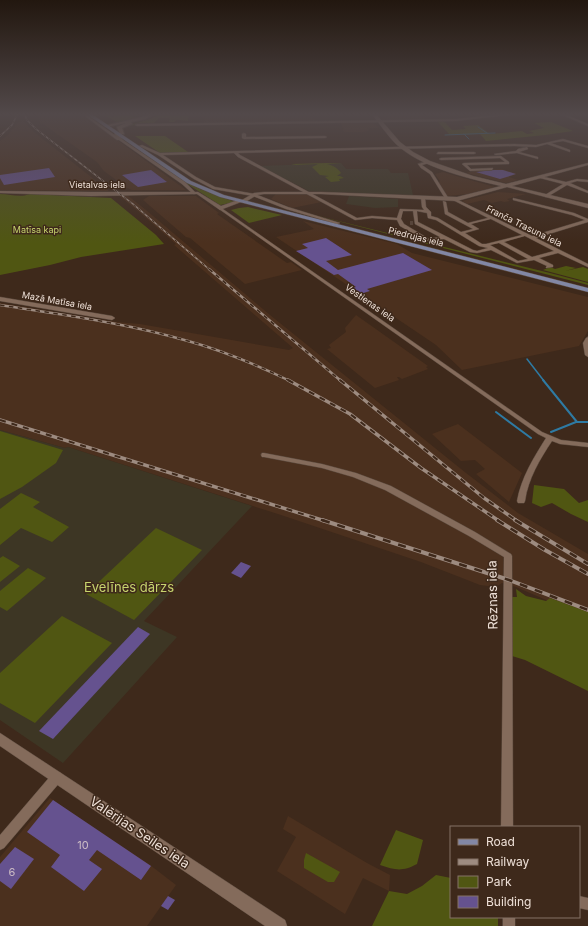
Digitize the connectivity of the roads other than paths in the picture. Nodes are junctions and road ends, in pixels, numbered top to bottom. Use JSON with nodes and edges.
{"nodes":[{"id":1,"x":144,"y":156,"type":"edge"},
{"id":2,"x":152,"y":156,"type":"edge"},
{"id":3,"x":156,"y":156,"type":"edge"},
{"id":4,"x":162,"y":156,"type":"edge"},
{"id":5,"x":239,"y":156,"type":"edge"},
{"id":6,"x":249,"y":156,"type":"edge"},
{"id":7,"x":418,"y":156,"type":"edge"},
{"id":8,"x":531,"y":156,"type":"edge"},
{"id":9,"x":501,"y":157,"type":"joint"},
{"id":10,"x":480,"y":158,"type":"junction"},
{"id":11,"x":537,"y":158,"type":"dead end"},
{"id":12,"x":441,"y":159,"type":"dead end"},
{"id":13,"x":149,"y":160,"type":"junction"},
{"id":14,"x":248,"y":161,"type":"junction"},
{"id":15,"x":428,"y":162,"type":"junction"},
{"id":16,"x":161,"y":163,"type":"junction"},
{"id":17,"x":486,"y":164,"type":"junction"},
{"id":18,"x":588,"y":165,"type":"edge"},
{"id":19,"x":470,"y":170,"type":"junction"},
{"id":20,"x":461,"y":174,"type":"junction"},
{"id":21,"x":540,"y":177,"type":"junction"},
{"id":22,"x":588,"y":181,"type":"edge"},
{"id":23,"x":568,"y":184,"type":"junction"},
{"id":24,"x":507,"y":186,"type":"junction"},
{"id":25,"x":0,"y":192,"type":"edge"},
{"id":26,"x":588,"y":192,"type":"edge"},
{"id":27,"x":194,"y":193,"type":"junction"},
{"id":28,"x":309,"y":193,"type":"junction"},
{"id":29,"x":256,"y":196,"type":"junction"},
{"id":30,"x":546,"y":196,"type":"junction"},
{"id":31,"x":423,"y":198,"type":"junction"},
{"id":32,"x":454,"y":199,"type":"junction"},
{"id":33,"x":514,"y":199,"type":"dead end"},
{"id":34,"x":445,"y":200,"type":"junction"},
{"id":35,"x":241,"y":201,"type":"junction"},
{"id":36,"x":588,"y":206,"type":"edge"},
{"id":37,"x":220,"y":208,"type":"junction"},
{"id":38,"x":415,"y":210,"type":"junction"},
{"id":39,"x":427,"y":211,"type":"junction"},
{"id":40,"x":449,"y":215,"type":"junction"},
{"id":41,"x":435,"y":218,"type":"junction"},
{"id":42,"x":491,"y":218,"type":"junction"},
{"id":43,"x":400,"y":221,"type":"junction"},
{"id":44,"x":588,"y":221,"type":"edge"},
{"id":45,"x":338,"y":223,"type":"junction"},
{"id":46,"x":413,"y":223,"type":"junction"},
{"id":47,"x":467,"y":224,"type":"junction"},
{"id":48,"x":460,"y":232,"type":"junction"},
{"id":49,"x":443,"y":236,"type":"junction"},
{"id":50,"x":526,"y":236,"type":"junction"},
{"id":51,"x":531,"y":238,"type":"junction"},
{"id":52,"x":501,"y":242,"type":"junction"},
{"id":53,"x":486,"y":245,"type":"junction"},
{"id":54,"x":492,"y":248,"type":"junction"},
{"id":55,"x":559,"y":251,"type":"junction"},
{"id":56,"x":534,"y":258,"type":"junction"},
{"id":57,"x":588,"y":266,"type":"edge"},
{"id":58,"x":548,"y":267,"type":"dead end"},
{"id":59,"x":588,"y":286,"type":"edge"},
{"id":60,"x":588,"y":290,"type":"edge"},
{"id":61,"x":0,"y":299,"type":"edge"},
{"id":62,"x":112,"y":318,"type":"dead end"},
{"id":63,"x":588,"y":339,"type":"edge"},
{"id":64,"x":588,"y":355,"type":"edge"},
{"id":65,"x":550,"y":438,"type":"junction"},
{"id":66,"x":588,"y":445,"type":"edge"},
{"id":67,"x":264,"y":455,"type":"dead end"},
{"id":68,"x":521,"y":501,"type":"dead end"},
{"id":69,"x":0,"y":739,"type":"edge"},
{"id":70,"x":57,"y":777,"type":"junction"},
{"id":71,"x":507,"y":826,"type":"edge"},
{"id":72,"x":0,"y":844,"type":"edge"},
{"id":73,"x":279,"y":926,"type":"edge"}],
"edges":[{"from":1,"to":13,"type":"street","name":"Vestienas iela"},
{"from":2,"to":16,"type":"main road","name":"Vestienas iela"},
{"from":3,"to":35,"type":"main road","name":"Vestienas iela"},
{"from":4,"to":29,"type":"street"},
{"from":5,"to":14,"type":"street"},
{"from":6,"to":14,"type":"street"},
{"from":7,"to":15,"type":"street"},
{"from":8,"to":11,"type":"street"},
{"from":9,"to":10,"type":"street"},
{"from":9,"to":17,"type":"street"},
{"from":10,"to":12,"type":"street"},
{"from":10,"to":17,"type":"street"},
{"from":13,"to":16,"type":"street","name":"Vestienas iela"},
{"from":13,"to":27,"type":"street","name":"Vestienas iela"},
{"from":14,"to":28,"type":"street"},
{"from":15,"to":20,"type":"street"},
{"from":15,"to":34,"type":"street"},
{"from":16,"to":35,"type":"main road","name":"Vestienas iela"},
{"from":17,"to":19,"type":"street"},
{"from":17,"to":19,"type":"street"},
{"from":18,"to":21,"type":"street"},
{"from":19,"to":20,"type":"street"},
{"from":20,"to":24,"type":"street"},
{"from":21,"to":23,"type":"street"},
{"from":21,"to":24,"type":"street"},
{"from":22,"to":23,"type":"street"},
{"from":23,"to":26,"type":"street"},
{"from":23,"to":30,"type":"street"},
{"from":24,"to":30,"type":"street"},
{"from":24,"to":32,"type":"street"},
{"from":25,"to":27,"type":"street","name":"Vietalvas iela"},
{"from":27,"to":37,"type":"street","name":"Vestienas iela"},
{"from":28,"to":29,"type":"street"},
{"from":28,"to":31,"type":"street"},
{"from":28,"to":43,"type":"street"},
{"from":29,"to":45,"type":"street"},
{"from":30,"to":36,"type":"street"},
{"from":31,"to":34,"type":"street"},
{"from":31,"to":39,"type":"street"},
{"from":32,"to":34,"type":"street"},
{"from":32,"to":42,"type":"street","name":"Franča Trasuna iela"},
{"from":33,"to":44,"type":"street"},
{"from":34,"to":40,"type":"street"},
{"from":35,"to":37,"type":"street"},
{"from":35,"to":45,"type":"main road","name":"Piedrujas iela"},
{"from":35,"to":60,"type":"main road","name":"Piedrujas iela"},
{"from":37,"to":65,"type":"street","name":"Vestienas iela"},
{"from":38,"to":39,"type":"street"},
{"from":38,"to":43,"type":"street"},
{"from":38,"to":46,"type":"street"},
{"from":39,"to":41,"type":"street"},
{"from":40,"to":41,"type":"street"},
{"from":40,"to":47,"type":"street"},
{"from":41,"to":48,"type":"street"},
{"from":42,"to":47,"type":"street"},
{"from":42,"to":50,"type":"street","name":"Franča Trasuna iela"},
{"from":43,"to":46,"type":"street"},
{"from":43,"to":49,"type":"street"},
{"from":44,"to":51,"type":"street"},
{"from":45,"to":59,"type":"main road","name":"Piedrujas iela"},
{"from":46,"to":49,"type":"street"},
{"from":47,"to":48,"type":"street"},
{"from":48,"to":49,"type":"street"},
{"from":48,"to":53,"type":"street"},
{"from":49,"to":54,"type":"street"},
{"from":50,"to":51,"type":"street","name":"Franča Trasuna iela"},
{"from":50,"to":52,"type":"street"},
{"from":51,"to":55,"type":"street","name":"Franča Trasuna iela"},
{"from":52,"to":53,"type":"street"},
{"from":52,"to":56,"type":"street"},
{"from":53,"to":54,"type":"street"},
{"from":54,"to":56,"type":"street"},
{"from":55,"to":56,"type":"street"},
{"from":55,"to":57,"type":"street","name":"Franča Trasuna iela"},
{"from":56,"to":58,"type":"street"},
{"from":61,"to":62,"type":"street","name":"Mazā Matīsa iela"},
{"from":63,"to":64,"type":"street"},
{"from":65,"to":66,"type":"street","name":"Vestienas iela"},
{"from":65,"to":68,"type":"street"},
{"from":67,"to":71,"type":"street","name":"Rēznas iela"},
{"from":69,"to":70,"type":"street","name":"Valērijas Seiles iela"},
{"from":70,"to":72,"type":"street"},
{"from":70,"to":73,"type":"street","name":"Valērijas Seiles iela"}]}
